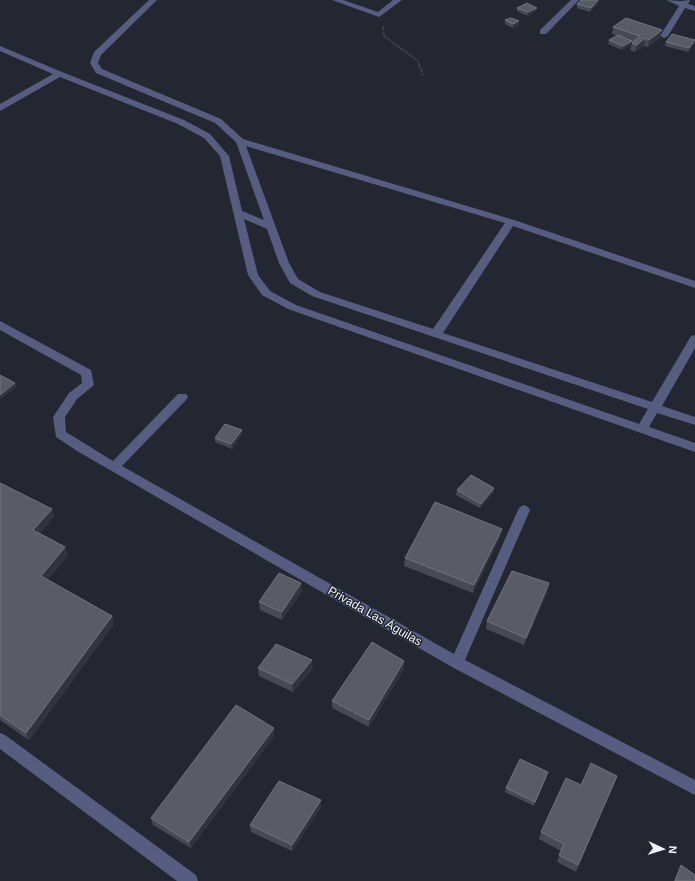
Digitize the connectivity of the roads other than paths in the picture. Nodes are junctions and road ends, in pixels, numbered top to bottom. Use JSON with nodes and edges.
{"nodes":[{"id":1,"x":153,"y":0,"type":"edge"},
{"id":2,"x":336,"y":0,"type":"edge"},
{"id":3,"x":398,"y":0,"type":"edge"},
{"id":4,"x":575,"y":0,"type":"edge"},
{"id":5,"x":670,"y":0,"type":"edge"},
{"id":6,"x":684,"y":2,"type":"edge"},
{"id":7,"x":695,"y":9,"type":"edge"},
{"id":8,"x":543,"y":32,"type":"dead end"},
{"id":9,"x":664,"y":36,"type":"dead end"},
{"id":10,"x":0,"y":48,"type":"edge"},
{"id":11,"x":59,"y":74,"type":"junction"},
{"id":12,"x":0,"y":108,"type":"edge"},
{"id":13,"x":240,"y":141,"type":"junction"},
{"id":14,"x":238,"y":213,"type":"junction"},
{"id":15,"x":511,"y":222,"type":"junction"},
{"id":16,"x":271,"y":227,"type":"junction"},
{"id":17,"x":695,"y":285,"type":"edge"},
{"id":18,"x":0,"y":325,"type":"edge"},
{"id":19,"x":436,"y":334,"type":"junction"},
{"id":20,"x":695,"y":339,"type":"edge"},
{"id":21,"x":182,"y":397,"type":"dead end"},
{"id":22,"x":654,"y":407,"type":"junction"},
{"id":23,"x":695,"y":421,"type":"edge"},
{"id":24,"x":642,"y":429,"type":"junction"},
{"id":25,"x":695,"y":448,"type":"edge"},
{"id":26,"x":114,"y":467,"type":"junction"},
{"id":27,"x":524,"y":510,"type":"dead end"},
{"id":28,"x":457,"y":663,"type":"junction"},
{"id":29,"x":0,"y":740,"type":"edge"},
{"id":30,"x":695,"y":788,"type":"edge"},
{"id":31,"x":190,"y":881,"type":"edge"}],
"edges":[{"from":1,"to":13,"type":"street"},
{"from":2,"to":3,"type":"street"},
{"from":4,"to":8,"type":"street"},
{"from":5,"to":6,"type":"street"},
{"from":6,"to":7,"type":"street"},
{"from":6,"to":9,"type":"street"},
{"from":10,"to":11,"type":"street"},
{"from":11,"to":12,"type":"street"},
{"from":11,"to":14,"type":"street"},
{"from":13,"to":15,"type":"street"},
{"from":13,"to":16,"type":"street"},
{"from":14,"to":16,"type":"street"},
{"from":14,"to":24,"type":"street"},
{"from":15,"to":17,"type":"street"},
{"from":15,"to":19,"type":"street"},
{"from":16,"to":19,"type":"street"},
{"from":18,"to":26,"type":"street","name":"Privada Las Águilas"},
{"from":19,"to":22,"type":"street"},
{"from":20,"to":22,"type":"street"},
{"from":21,"to":26,"type":"street"},
{"from":22,"to":23,"type":"street"},
{"from":22,"to":24,"type":"street"},
{"from":24,"to":25,"type":"street"},
{"from":26,"to":28,"type":"street","name":"Privada Las Águilas"},
{"from":27,"to":28,"type":"street"},
{"from":28,"to":30,"type":"street","name":"Privada Las Águilas"},
{"from":29,"to":31,"type":"street"}]}
